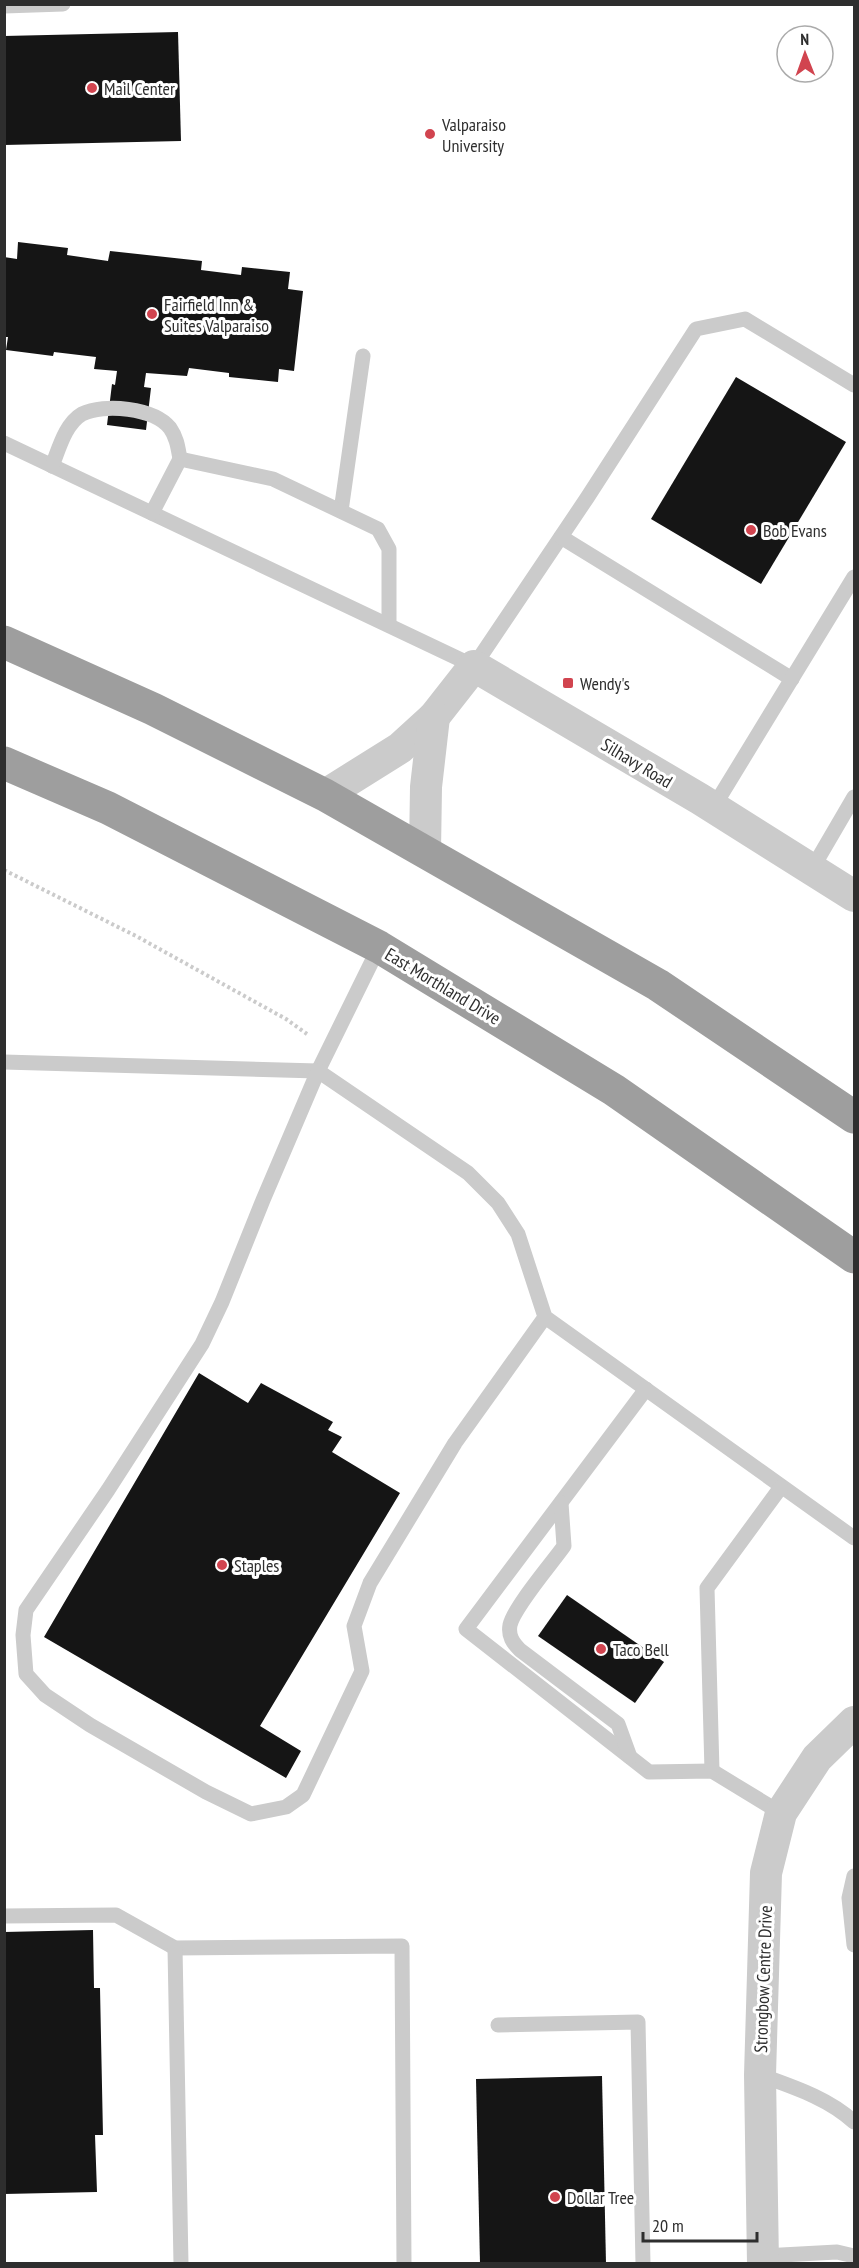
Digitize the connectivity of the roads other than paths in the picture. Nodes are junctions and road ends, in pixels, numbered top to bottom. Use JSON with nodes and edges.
{"nodes":[{"id":1,"x":63,"y":4,"type":"edge"},
{"id":2,"x":4,"y":6,"type":"edge"},
{"id":3,"x":363,"y":356,"type":"dead end"},
{"id":4,"x":855,"y":385,"type":"edge"},
{"id":5,"x":4,"y":443,"type":"edge"},
{"id":6,"x":180,"y":459,"type":"junction"},
{"id":7,"x":52,"y":466,"type":"junction"},
{"id":8,"x":341,"y":511,"type":"junction"},
{"id":9,"x":152,"y":513,"type":"junction"},
{"id":10,"x":561,"y":537,"type":"junction"},
{"id":11,"x":855,"y":577,"type":"edge"},
{"id":12,"x":388,"y":625,"type":"junction"},
{"id":13,"x":4,"y":642,"type":"edge"},
{"id":14,"x":474,"y":666,"type":"junction"},
{"id":15,"x":792,"y":679,"type":"junction"},
{"id":16,"x":434,"y":717,"type":"junction"},
{"id":17,"x":4,"y":763,"type":"edge"},
{"id":18,"x":325,"y":795,"type":"junction"},
{"id":19,"x":855,"y":798,"type":"edge"},
{"id":20,"x":713,"y":808,"type":"junction"},
{"id":21,"x":425,"y":851,"type":"junction"},
{"id":22,"x":812,"y":869,"type":"junction"},
{"id":23,"x":855,"y":896,"type":"edge"},
{"id":24,"x":379,"y":947,"type":"junction"},
{"id":25,"x":4,"y":1062,"type":"edge"},
{"id":26,"x":318,"y":1071,"type":"junction"},
{"id":27,"x":855,"y":1117,"type":"edge"},
{"id":28,"x":855,"y":1257,"type":"edge"},
{"id":29,"x":545,"y":1317,"type":"junction"},
{"id":30,"x":646,"y":1389,"type":"junction"},
{"id":31,"x":782,"y":1487,"type":"junction"},
{"id":32,"x":561,"y":1503,"type":"junction"},
{"id":33,"x":855,"y":1538,"type":"edge"},
{"id":34,"x":855,"y":1722,"type":"edge"},
{"id":35,"x":631,"y":1759,"type":"junction"},
{"id":36,"x":712,"y":1771,"type":"junction"},
{"id":37,"x":781,"y":1813,"type":"junction"},
{"id":38,"x":855,"y":1876,"type":"edge"},
{"id":39,"x":4,"y":1916,"type":"edge"},
{"id":40,"x":855,"y":1945,"type":"edge"},
{"id":41,"x":175,"y":1948,"type":"junction"},
{"id":42,"x":498,"y":2025,"type":"dead end"},
{"id":43,"x":760,"y":2075,"type":"junction"},
{"id":44,"x":855,"y":2122,"type":"edge"},
{"id":45,"x":855,"y":2256,"type":"edge"},
{"id":46,"x":763,"y":2260,"type":"edge"},
{"id":47,"x":181,"y":2264,"type":"edge"},
{"id":48,"x":404,"y":2264,"type":"edge"},
{"id":49,"x":643,"y":2264,"type":"edge"}],
"edges":[{"from":1,"to":2,"type":"lane"},
{"from":3,"to":8,"type":"lane"},
{"from":4,"to":10,"type":"lane"},
{"from":5,"to":7,"type":"lane"},
{"from":6,"to":7,"type":"lane"},
{"from":6,"to":8,"type":"lane"},
{"from":6,"to":9,"type":"lane"},
{"from":7,"to":9,"type":"lane"},
{"from":8,"to":12,"type":"lane"},
{"from":9,"to":12,"type":"lane"},
{"from":10,"to":14,"type":"lane"},
{"from":10,"to":15,"type":"lane"},
{"from":11,"to":15,"type":"lane"},
{"from":12,"to":14,"type":"lane"},
{"from":13,"to":18,"type":"highway"},
{"from":14,"to":16,"type":"street"},
{"from":14,"to":20,"type":"street","name":"Silhavy Road"},
{"from":15,"to":20,"type":"lane"},
{"from":16,"to":18,"type":"street"},
{"from":16,"to":21,"type":"street"},
{"from":17,"to":24,"type":"highway","name":"East Morthland Drive"},
{"from":18,"to":21,"type":"highway"},
{"from":19,"to":22,"type":"lane"},
{"from":20,"to":22,"type":"street","name":"Silhavy Road"},
{"from":21,"to":27,"type":"highway"},
{"from":22,"to":23,"type":"street","name":"Silhavy Road"},
{"from":24,"to":26,"type":"lane"},
{"from":24,"to":28,"type":"highway","name":"East Morthland Drive"},
{"from":25,"to":26,"type":"lane"},
{"from":26,"to":29,"type":"lane"},
{"from":26,"to":29,"type":"lane"},
{"from":29,"to":30,"type":"lane"},
{"from":30,"to":31,"type":"lane"},
{"from":30,"to":32,"type":"lane"},
{"from":31,"to":33,"type":"lane"},
{"from":31,"to":36,"type":"lane"},
{"from":32,"to":35,"type":"lane"},
{"from":32,"to":35,"type":"lane"},
{"from":34,"to":37,"type":"street","name":"Strongbow Centre Drive"},
{"from":35,"to":36,"type":"lane"},
{"from":36,"to":37,"type":"lane"},
{"from":37,"to":43,"type":"street","name":"Strongbow Centre Drive"},
{"from":38,"to":40,"type":"lane"},
{"from":39,"to":41,"type":"lane"},
{"from":41,"to":47,"type":"lane"},
{"from":41,"to":48,"type":"lane"},
{"from":42,"to":49,"type":"lane"},
{"from":43,"to":44,"type":"lane"},
{"from":43,"to":46,"type":"street","name":"Strongbow Centre Drive"},
{"from":45,"to":46,"type":"lane"}]}
